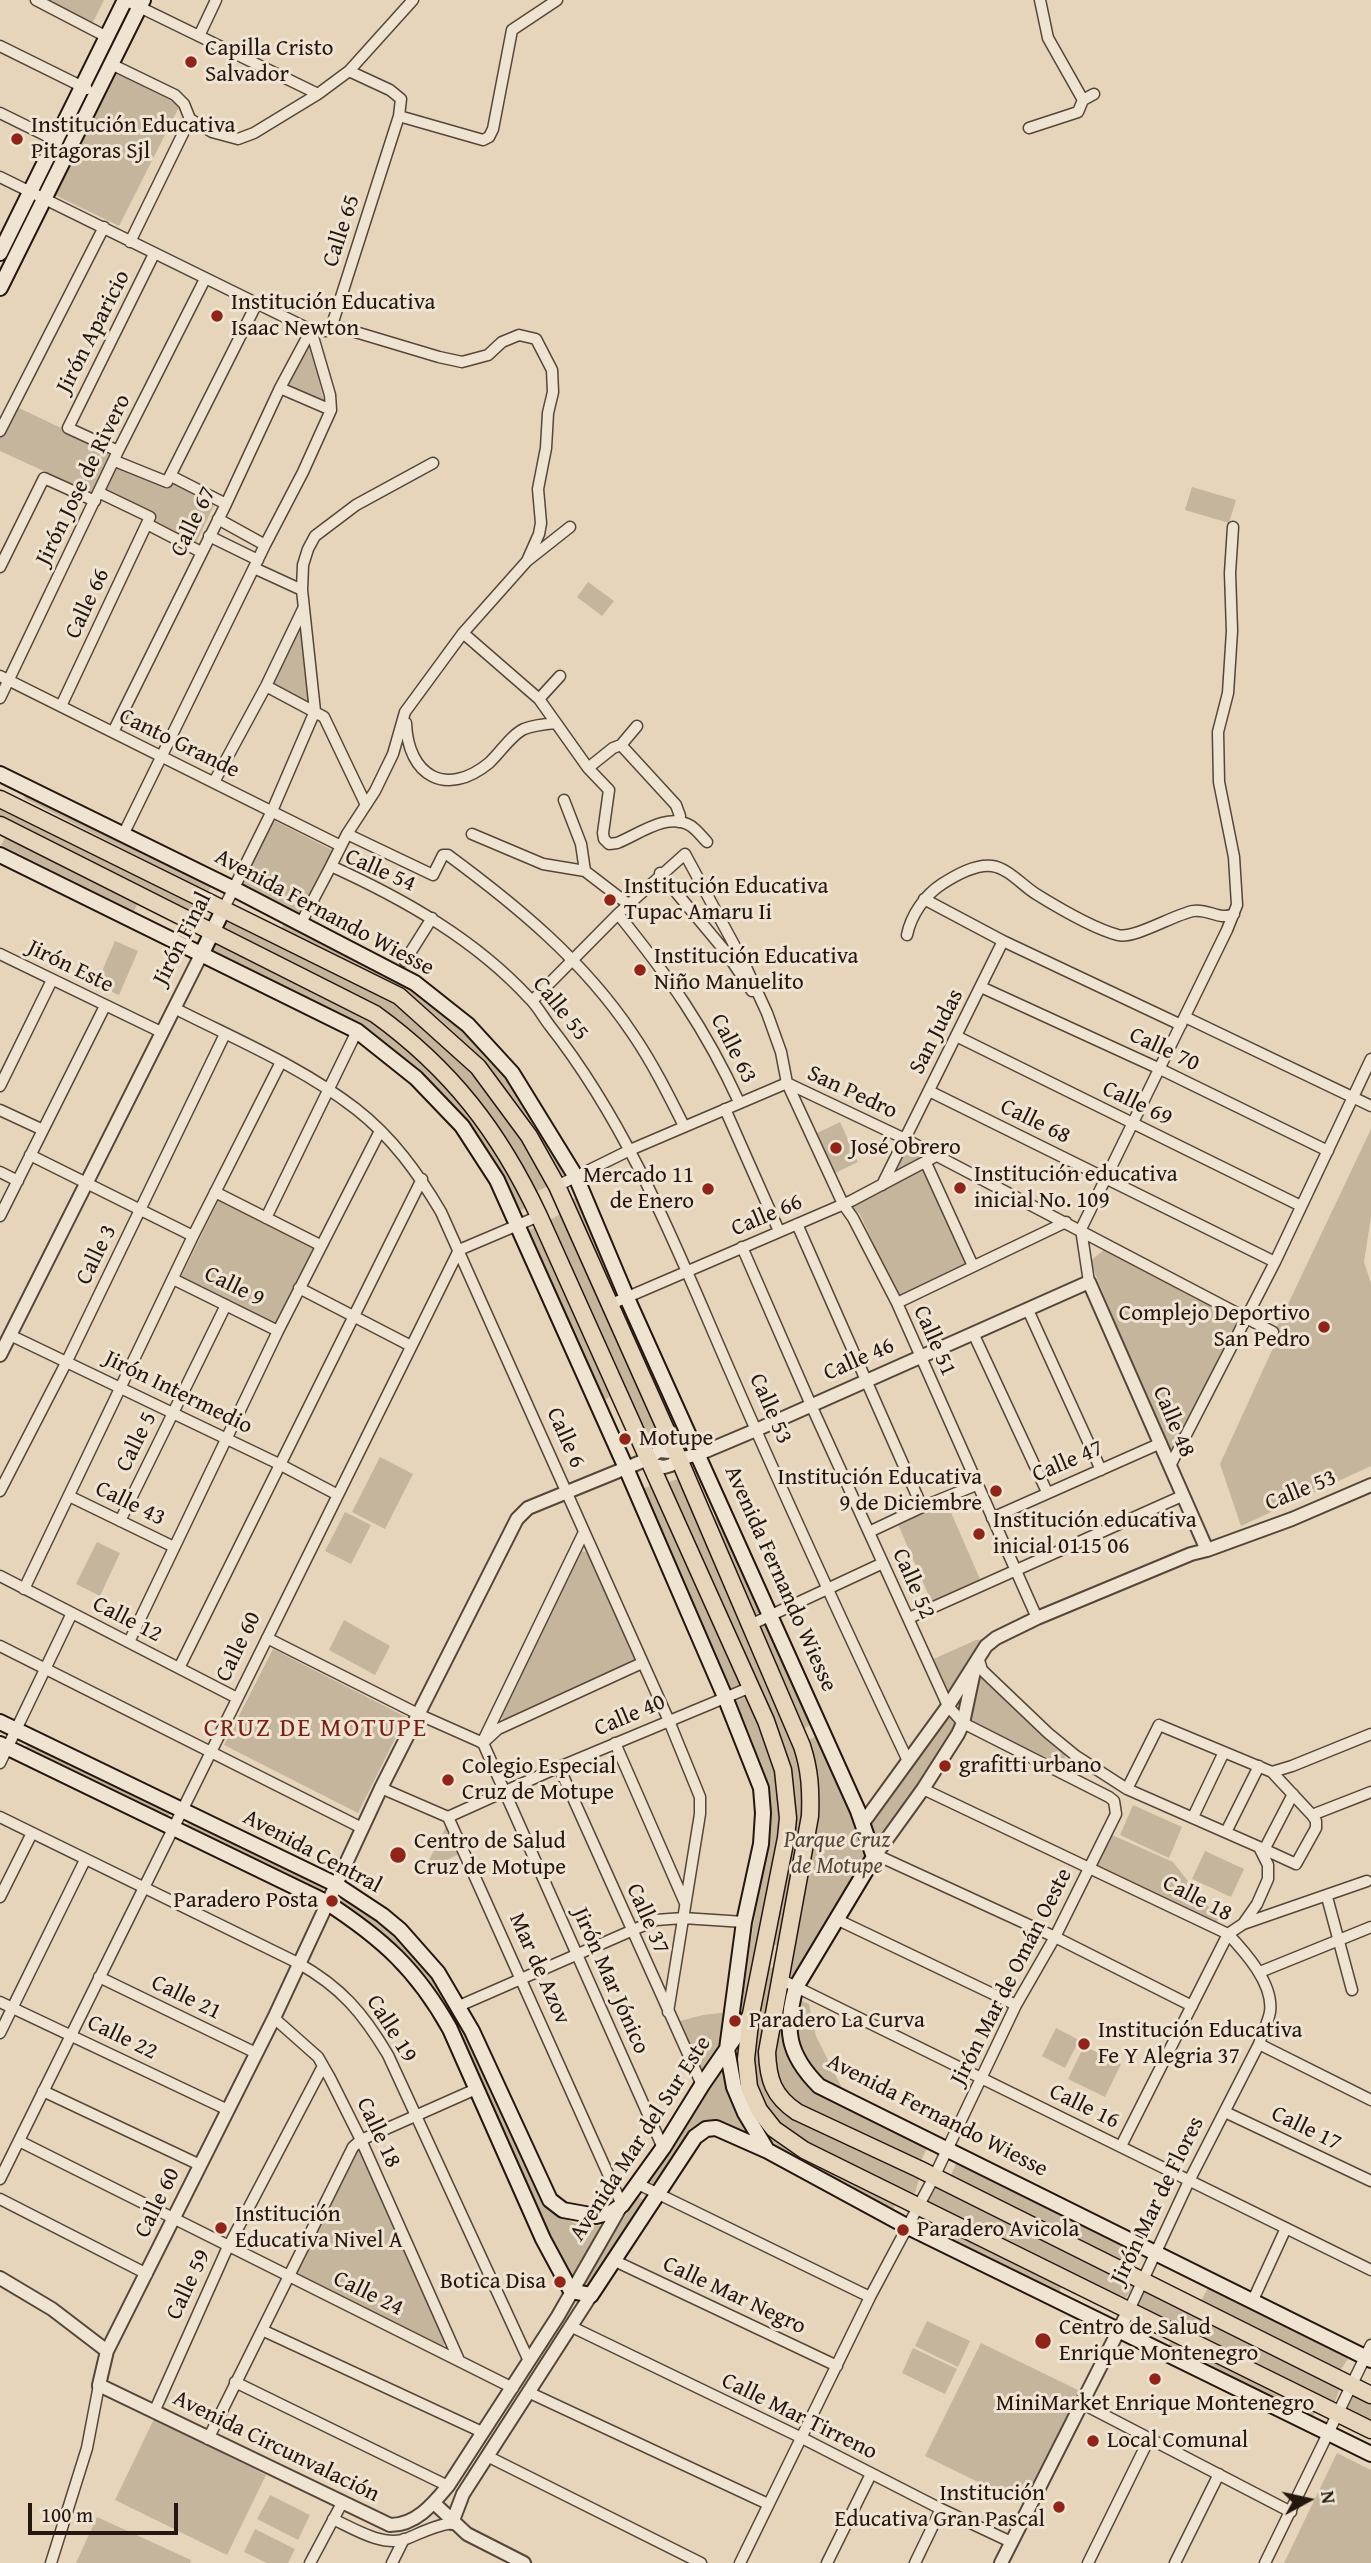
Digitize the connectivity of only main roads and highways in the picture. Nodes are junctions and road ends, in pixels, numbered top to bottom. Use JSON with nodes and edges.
{"nodes":[{"id":1,"x":125,"y":0,"type":"edge"},
{"id":2,"x":141,"y":4,"type":"edge"},
{"id":3,"x":0,"y":253,"type":"edge"},
{"id":4,"x":0,"y":288,"type":"edge"},
{"id":5,"x":0,"y":774,"type":"edge"},
{"id":6,"x":0,"y":799,"type":"edge"},
{"id":7,"x":0,"y":825,"type":"edge"},
{"id":8,"x":0,"y":855,"type":"edge"},
{"id":9,"x":223,"y":910,"type":"junction"},
{"id":10,"x":213,"y":931,"type":"junction"},
{"id":11,"x":201,"y":955,"type":"junction"},
{"id":12,"x":0,"y":1722,"type":"edge"},
{"id":13,"x":4,"y":1746,"type":"edge"},
{"id":14,"x":764,"y":1955,"type":"junction"},
{"id":15,"x":785,"y":1960,"type":"junction"},
{"id":16,"x":751,"y":2014,"type":"junction"},
{"id":17,"x":727,"y":2049,"type":"junction"},
{"id":18,"x":768,"y":2151,"type":"junction"},
{"id":19,"x":622,"y":2205,"type":"joint"},
{"id":20,"x":591,"y":2295,"type":"joint"},
{"id":21,"x":1369,"y":2354,"type":"edge"},
{"id":22,"x":1371,"y":2395,"type":"edge"},
{"id":23,"x":1371,"y":2430,"type":"edge"},
{"id":24,"x":1371,"y":2454,"type":"edge"}],
"edges":[{"from":1,"to":3,"type":"main road"},
{"from":2,"to":4,"type":"main road"},
{"from":5,"to":21,"type":"main road","name":"Avenida Fernando Wiesse"},
{"from":6,"to":9,"type":"main road","name":"Avenida Fernando Wiesse"},
{"from":7,"to":10,"type":"main road"},
{"from":8,"to":11,"type":"main road"},
{"from":9,"to":10,"type":"main road","name":"Jirón Final"},
{"from":9,"to":15,"type":"main road","name":"Avenida Fernando Wiesse"},
{"from":10,"to":11,"type":"main road","name":"Jirón Final"},
{"from":10,"to":14,"type":"main road"},
{"from":11,"to":17,"type":"main road"},
{"from":12,"to":19,"type":"main road","name":"Avenida Central"},
{"from":13,"to":20,"type":"main road","name":"Avenida Central"},
{"from":14,"to":15,"type":"main road"},
{"from":14,"to":16,"type":"main road"},
{"from":15,"to":22,"type":"main road","name":"Avenida Fernando Wiesse"},
{"from":16,"to":17,"type":"main road","name":"Avenida Mar del Sur Este"},
{"from":16,"to":23,"type":"main road"},
{"from":17,"to":18,"type":"main road"},
{"from":17,"to":19,"type":"main road","name":"Avenida Mar del Sur Este"},
{"from":18,"to":20,"type":"main road","name":"Avenida Mar del Sur Este"},
{"from":18,"to":24,"type":"main road"}]}
